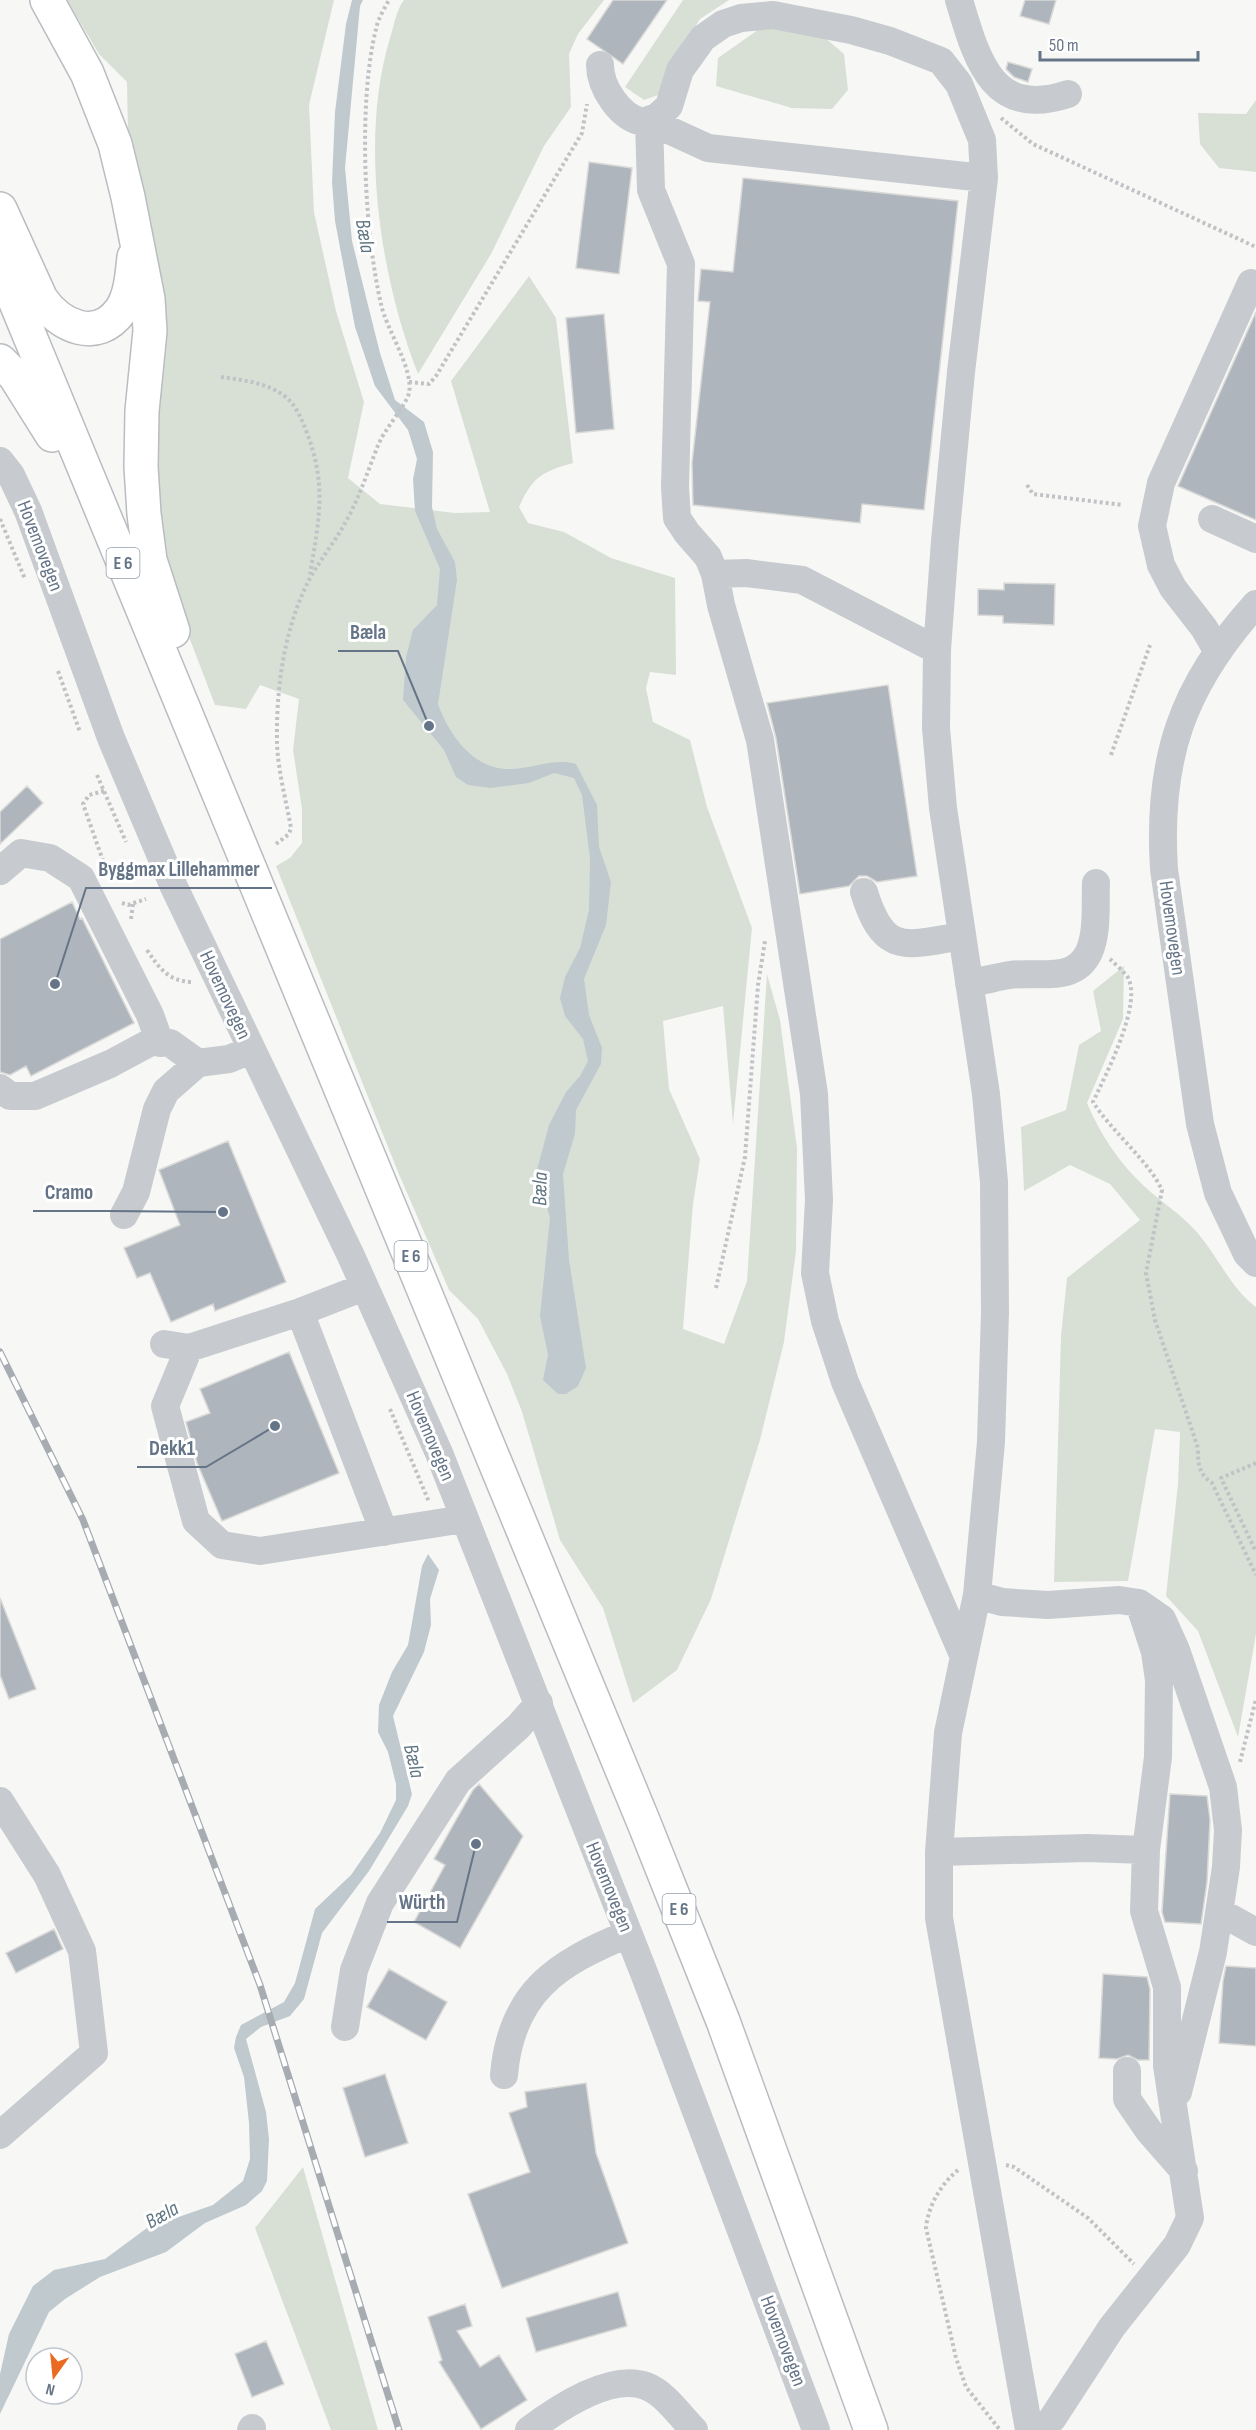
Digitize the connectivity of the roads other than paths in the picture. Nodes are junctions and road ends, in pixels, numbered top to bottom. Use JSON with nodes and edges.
{"nodes":[{"id":1,"x":46,"y":0,"type":"edge"},
{"id":2,"x":959,"y":0,"type":"edge"},
{"id":3,"x":600,"y":64,"type":"dead end"},
{"id":4,"x":1068,"y":94,"type":"dead end"},
{"id":5,"x":649,"y":121,"type":"junction"},
{"id":6,"x":984,"y":178,"type":"junction"},
{"id":7,"x":0,"y":209,"type":"edge"},
{"id":8,"x":135,"y":240,"type":"junction"},
{"id":9,"x":0,"y":264,"type":"edge"},
{"id":10,"x":1251,"y":283,"type":"dead end"},
{"id":11,"x":0,"y":361,"type":"edge"},
{"id":12,"x":0,"y":461,"type":"edge"},
{"id":13,"x":1212,"y":519,"type":"dead end"},
{"id":14,"x":1256,"y":540,"type":"edge"},
{"id":15,"x":715,"y":574,"type":"junction"},
{"id":16,"x":1256,"y":604,"type":"edge"},
{"id":17,"x":937,"y":650,"type":"junction"},
{"id":18,"x":1218,"y":652,"type":"junction"},
{"id":19,"x":248,"y":861,"type":"junction"},
{"id":20,"x":0,"y":871,"type":"edge"},
{"id":21,"x":1096,"y":883,"type":"dead end"},
{"id":22,"x":864,"y":892,"type":"dead end"},
{"id":23,"x":962,"y":936,"type":"junction"},
{"id":24,"x":969,"y":983,"type":"junction"},
{"id":25,"x":160,"y":1043,"type":"junction"},
{"id":26,"x":251,"y":1050,"type":"junction"},
{"id":27,"x":198,"y":1063,"type":"junction"},
{"id":28,"x":0,"y":1088,"type":"edge"},
{"id":29,"x":353,"y":1117,"type":"junction"},
{"id":30,"x":124,"y":1215,"type":"dead end"},
{"id":31,"x":1256,"y":1263,"type":"edge"},
{"id":32,"x":364,"y":1287,"type":"junction"},
{"id":33,"x":300,"y":1312,"type":"junction"},
{"id":34,"x":451,"y":1521,"type":"junction"},
{"id":35,"x":384,"y":1532,"type":"junction"},
{"id":36,"x":977,"y":1595,"type":"junction"},
{"id":37,"x":1139,"y":1603,"type":"junction"},
{"id":38,"x":964,"y":1657,"type":"junction"},
{"id":39,"x":539,"y":1703,"type":"junction"},
{"id":40,"x":0,"y":1801,"type":"edge"},
{"id":41,"x":1146,"y":1850,"type":"junction"},
{"id":42,"x":939,"y":1852,"type":"junction"},
{"id":43,"x":1220,"y":1912,"type":"junction"},
{"id":44,"x":1256,"y":1932,"type":"edge"},
{"id":45,"x":628,"y":1934,"type":"junction"},
{"id":46,"x":345,"y":2027,"type":"dead end"},
{"id":47,"x":1127,"y":2071,"type":"dead end"},
{"id":48,"x":504,"y":2075,"type":"dead end"},
{"id":49,"x":1175,"y":2111,"type":"junction"},
{"id":50,"x":0,"y":2135,"type":"edge"},
{"id":51,"x":1184,"y":2172,"type":"junction"},
{"id":52,"x":1047,"y":2426,"type":"edge"},
{"id":53,"x":529,"y":2430,"type":"edge"},
{"id":54,"x":693,"y":2430,"type":"edge"},
{"id":55,"x":816,"y":2430,"type":"edge"},
{"id":56,"x":871,"y":2430,"type":"edge"}],
"edges":[{"from":1,"to":8,"type":"highway"},
{"from":2,"to":4,"type":"street"},
{"from":3,"to":5,"type":"street"},
{"from":5,"to":6,"type":"street"},
{"from":5,"to":6,"type":"street"},
{"from":5,"to":15,"type":"street"},
{"from":6,"to":17,"type":"street"},
{"from":7,"to":8,"type":"highway"},
{"from":8,"to":19,"type":"highway"},
{"from":9,"to":19,"type":"highway","number":"E 6"},
{"from":10,"to":18,"type":"street"},
{"from":11,"to":29,"type":"highway"},
{"from":12,"to":26,"type":"street","name":"Hovemovegen"},
{"from":13,"to":14,"type":"street"},
{"from":15,"to":17,"type":"street"},
{"from":15,"to":38,"type":"street"},
{"from":16,"to":18,"type":"street","name":"Hovemovegen"},
{"from":17,"to":23,"type":"street"},
{"from":18,"to":31,"type":"street","name":"Hovemovegen"},
{"from":19,"to":29,"type":"highway","number":"E 6"},
{"from":20,"to":25,"type":"street"},
{"from":21,"to":24,"type":"street"},
{"from":22,"to":23,"type":"street"},
{"from":23,"to":24,"type":"street"},
{"from":24,"to":36,"type":"street"},
{"from":25,"to":27,"type":"street"},
{"from":25,"to":28,"type":"street"},
{"from":26,"to":27,"type":"street"},
{"from":26,"to":32,"type":"street","name":"Hovemovegen"},
{"from":27,"to":30,"type":"street"},
{"from":29,"to":56,"type":"highway","number":"E 6"},
{"from":32,"to":33,"type":"street"},
{"from":32,"to":34,"type":"street","name":"Hovemovegen"},
{"from":33,"to":35,"type":"street"},
{"from":33,"to":35,"type":"street"},
{"from":34,"to":35,"type":"street"},
{"from":34,"to":39,"type":"street","name":"Hovemovegen"},
{"from":36,"to":37,"type":"street"},
{"from":36,"to":38,"type":"street"},
{"from":37,"to":41,"type":"street"},
{"from":37,"to":43,"type":"street"},
{"from":38,"to":42,"type":"street"},
{"from":39,"to":45,"type":"street","name":"Hovemovegen"},
{"from":39,"to":46,"type":"street"},
{"from":40,"to":50,"type":"street"},
{"from":41,"to":42,"type":"street"},
{"from":41,"to":49,"type":"street"},
{"from":42,"to":52,"type":"street"},
{"from":43,"to":44,"type":"street"},
{"from":43,"to":49,"type":"street"},
{"from":45,"to":48,"type":"street"},
{"from":45,"to":55,"type":"street","name":"Hovemovegen"},
{"from":47,"to":51,"type":"street"},
{"from":49,"to":51,"type":"street"},
{"from":51,"to":52,"type":"street"},
{"from":53,"to":54,"type":"street"}]}
